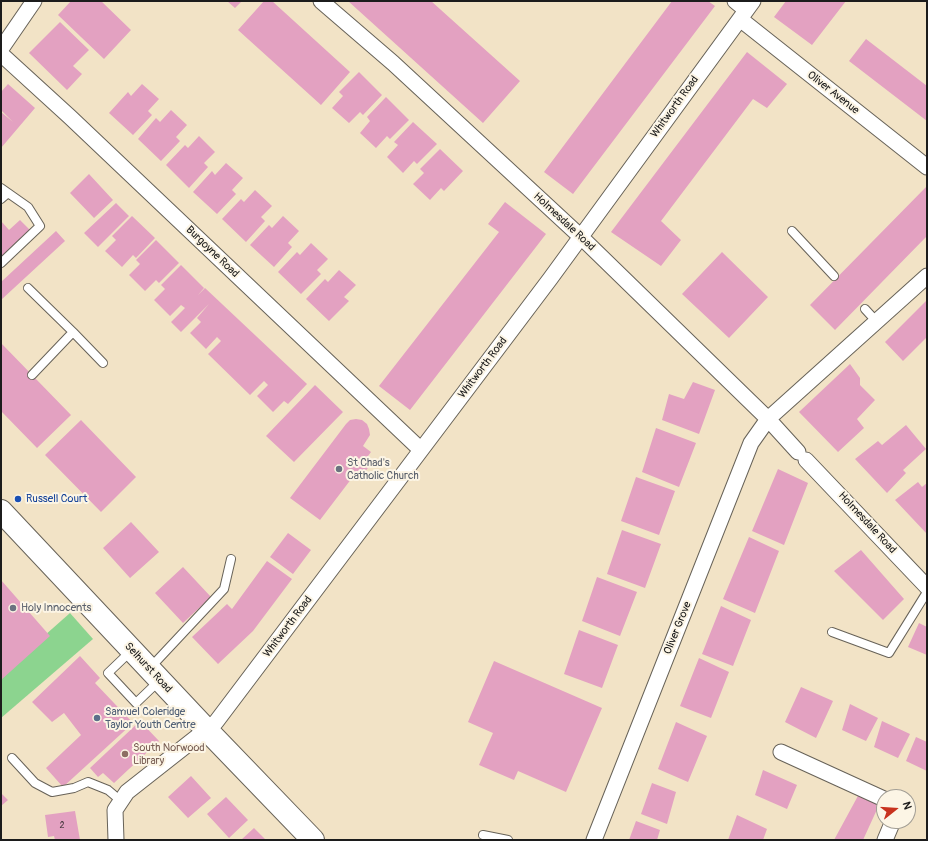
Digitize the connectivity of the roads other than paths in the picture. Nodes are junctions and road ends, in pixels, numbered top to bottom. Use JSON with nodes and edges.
{"nodes":[{"id":1,"x":34,"y":1,"type":"edge"},
{"id":2,"x":321,"y":1,"type":"edge"},
{"id":3,"x":744,"y":8,"type":"edge"},
{"id":4,"x":1,"y":49,"type":"edge"},
{"id":5,"x":1,"y":54,"type":"edge"},
{"id":6,"x":927,"y":167,"type":"edge"},
{"id":7,"x":4,"y":190,"type":"edge"},
{"id":8,"x":1,"y":199,"type":"edge"},
{"id":9,"x":792,"y":231,"type":"dead end"},
{"id":10,"x":580,"y":237,"type":"junction"},
{"id":11,"x":1,"y":263,"type":"edge"},
{"id":12,"x":834,"y":276,"type":"dead end"},
{"id":13,"x":927,"y":276,"type":"edge"},
{"id":14,"x":28,"y":288,"type":"dead end"},
{"id":15,"x":864,"y":309,"type":"dead end"},
{"id":16,"x":876,"y":322,"type":"junction"},
{"id":17,"x":74,"y":332,"type":"junction"},
{"id":18,"x":103,"y":362,"type":"dead end"},
{"id":19,"x":32,"y":376,"type":"dead end"},
{"id":20,"x":768,"y":419,"type":"junction"},
{"id":21,"x":421,"y":450,"type":"junction"},
{"id":22,"x":1,"y":511,"type":"edge"},
{"id":23,"x":231,"y":558,"type":"dead end"},
{"id":24,"x":927,"y":587,"type":"edge"},
{"id":25,"x":927,"y":592,"type":"edge"},
{"id":26,"x":832,"y":632,"type":"dead end"},
{"id":27,"x":131,"y":650,"type":"junction"},
{"id":28,"x":154,"y":674,"type":"junction"},
{"id":29,"x":206,"y":729,"type":"junction"},
{"id":30,"x":781,"y":752,"type":"dead end"},
{"id":31,"x":12,"y":758,"type":"dead end"},
{"id":32,"x":876,"y":795,"type":"edge"},
{"id":33,"x":121,"y":801,"type":"junction"},
{"id":34,"x":890,"y":829,"type":"edge"},
{"id":35,"x":483,"y":835,"type":"dead end"},
{"id":36,"x":116,"y":840,"type":"edge"},
{"id":37,"x":313,"y":840,"type":"edge"},
{"id":38,"x":508,"y":840,"type":"edge"},
{"id":39,"x":594,"y":840,"type":"edge"},
{"id":40,"x":885,"y":840,"type":"edge"}],
"edges":[{"from":1,"to":4,"type":"street"},
{"from":2,"to":10,"type":"street","name":"Holmesdale Road"},
{"from":3,"to":6,"type":"street","name":"Oliver Avenue"},
{"from":3,"to":10,"type":"street","name":"Whitworth Road"},
{"from":5,"to":21,"type":"street","name":"Burgoyne Road"},
{"from":7,"to":8,"type":"lane"},
{"from":7,"to":11,"type":"lane"},
{"from":9,"to":12,"type":"lane"},
{"from":10,"to":20,"type":"street","name":"Holmesdale Road"},
{"from":10,"to":21,"type":"street","name":"Whitworth Road"},
{"from":13,"to":16,"type":"street"},
{"from":14,"to":17,"type":"lane"},
{"from":15,"to":16,"type":"lane"},
{"from":16,"to":20,"type":"street"},
{"from":17,"to":18,"type":"lane"},
{"from":17,"to":19,"type":"lane"},
{"from":20,"to":24,"type":"street","name":"Holmesdale Road"},
{"from":20,"to":39,"type":"street","name":"Oliver Grove"},
{"from":21,"to":29,"type":"street","name":"Whitworth Road"},
{"from":22,"to":27,"type":"main road","name":"Selhurst Road"},
{"from":23,"to":28,"type":"lane"},
{"from":25,"to":26,"type":"lane"},
{"from":27,"to":28,"type":"main road","name":"Selhurst Road"},
{"from":27,"to":28,"type":"lane"},
{"from":28,"to":29,"type":"main road","name":"Selhurst Road"},
{"from":29,"to":33,"type":"street","name":"Whitworth Road"},
{"from":29,"to":37,"type":"main road","name":"Selhurst Road"},
{"from":30,"to":32,"type":"street"},
{"from":31,"to":33,"type":"lane"},
{"from":33,"to":36,"type":"street"},
{"from":34,"to":40,"type":"street"},
{"from":35,"to":38,"type":"lane"}]}
